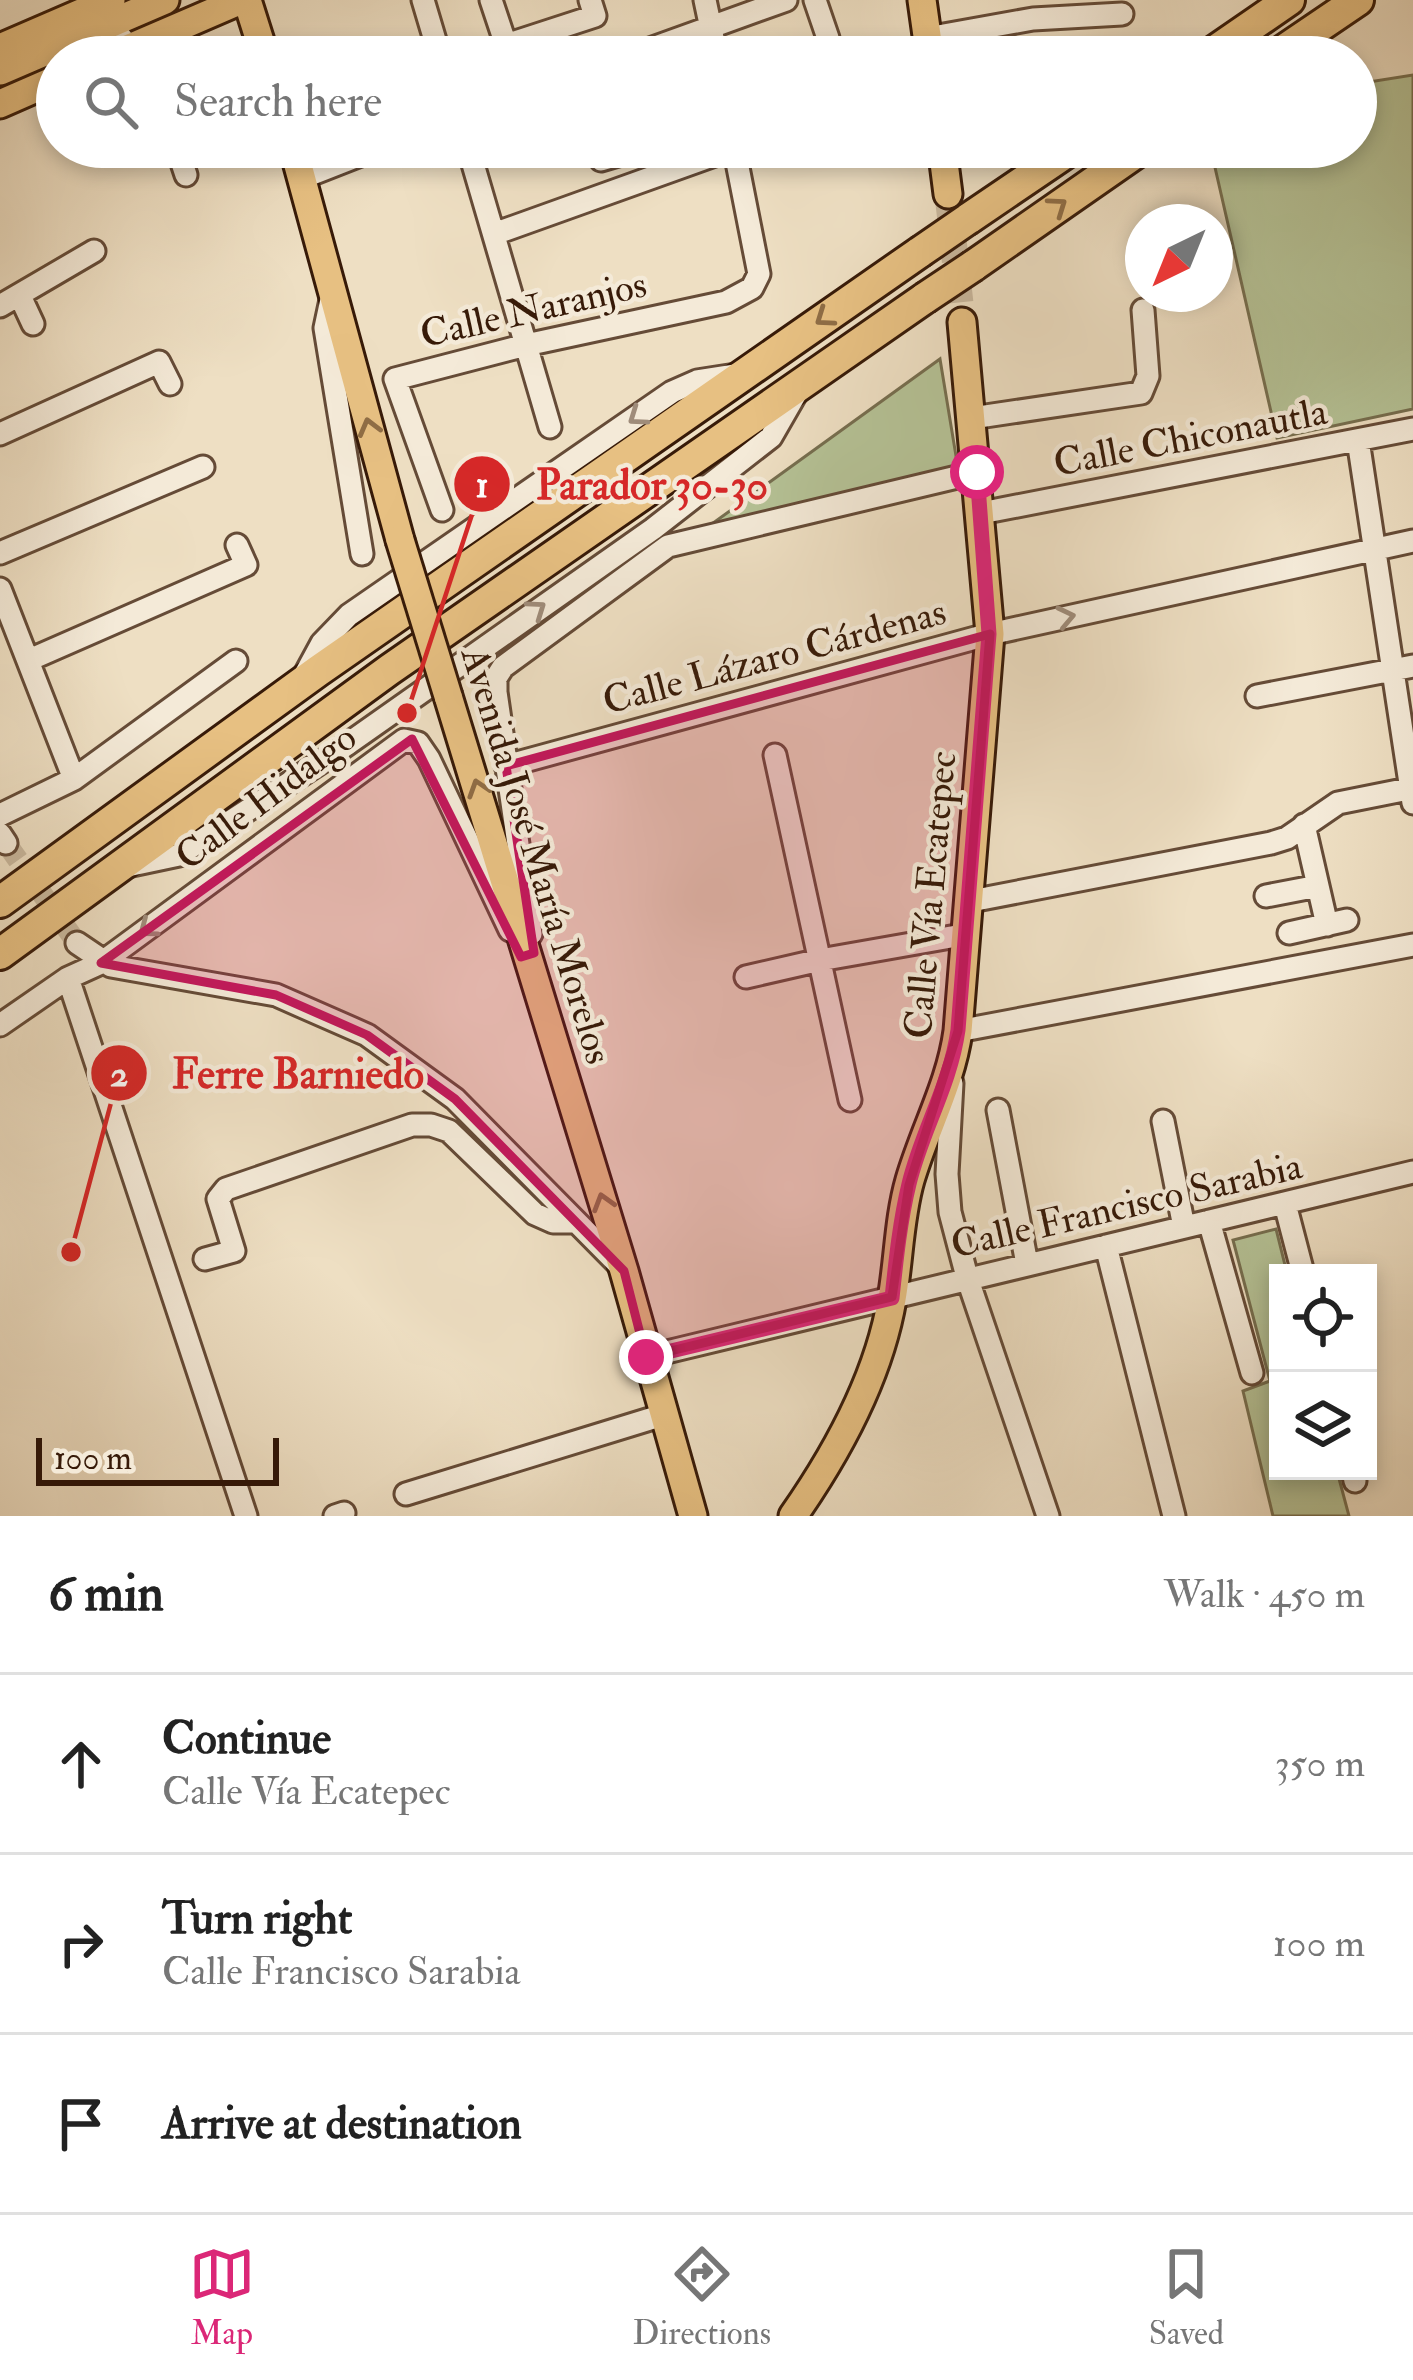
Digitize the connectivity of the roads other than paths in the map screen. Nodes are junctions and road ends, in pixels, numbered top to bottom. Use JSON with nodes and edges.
{"nodes":[{"id":1,"x":111,"y":0,"type":"edge"},
{"id":2,"x":134,"y":0,"type":"edge"},
{"id":3,"x":165,"y":0,"type":"edge"},
{"id":4,"x":211,"y":0,"type":"edge"},
{"id":5,"x":244,"y":0,"type":"edge"},
{"id":6,"x":423,"y":0,"type":"edge"},
{"id":7,"x":490,"y":0,"type":"edge"},
{"id":8,"x":590,"y":0,"type":"edge"},
{"id":9,"x":705,"y":0,"type":"edge"},
{"id":10,"x":786,"y":0,"type":"edge"},
{"id":11,"x":815,"y":0,"type":"edge"},
{"id":12,"x":922,"y":0,"type":"edge"},
{"id":13,"x":1289,"y":0,"type":"edge"},
{"id":14,"x":1358,"y":0,"type":"edge"},
{"id":15,"x":1122,"y":14,"type":"dead end"},
{"id":16,"x":711,"y":28,"type":"junction"},
{"id":17,"x":51,"y":36,"type":"edge"},
{"id":18,"x":81,"y":36,"type":"edge"},
{"id":19,"x":128,"y":36,"type":"edge"},
{"id":20,"x":182,"y":36,"type":"edge"},
{"id":21,"x":257,"y":36,"type":"edge"},
{"id":22,"x":434,"y":36,"type":"edge"},
{"id":23,"x":503,"y":36,"type":"edge"},
{"id":24,"x":534,"y":36,"type":"edge"},
{"id":25,"x":688,"y":36,"type":"edge"},
{"id":26,"x":712,"y":36,"type":"edge"},
{"id":27,"x":827,"y":36,"type":"edge"},
{"id":28,"x":926,"y":36,"type":"edge"},
{"id":29,"x":971,"y":36,"type":"edge"},
{"id":30,"x":1236,"y":36,"type":"edge"},
{"id":31,"x":1305,"y":36,"type":"edge"},
{"id":32,"x":36,"y":42,"type":"edge"},
{"id":33,"x":0,"y":48,"type":"edge"},
{"id":34,"x":36,"y":56,"type":"edge"},
{"id":35,"x":0,"y":58,"type":"edge"},
{"id":36,"x":0,"y":71,"type":"edge"},
{"id":37,"x":36,"y":75,"type":"edge"},
{"id":38,"x":36,"y":88,"type":"edge"},
{"id":39,"x":0,"y":91,"type":"edge"},
{"id":40,"x":0,"y":104,"type":"edge"},
{"id":41,"x":183,"y":168,"type":"edge"},
{"id":42,"x":299,"y":168,"type":"edge"},
{"id":43,"x":327,"y":168,"type":"edge"},
{"id":44,"x":474,"y":168,"type":"edge"},
{"id":45,"x":676,"y":168,"type":"edge"},
{"id":46,"x":738,"y":168,"type":"edge"},
{"id":47,"x":945,"y":168,"type":"edge"},
{"id":48,"x":1044,"y":168,"type":"edge"},
{"id":49,"x":1114,"y":168,"type":"edge"},
{"id":50,"x":185,"y":175,"type":"dead end"},
{"id":51,"x":302,"y":178,"type":"junction"},
{"id":52,"x":948,"y":194,"type":"tunnel mouth"},
{"id":53,"x":494,"y":234,"type":"junction"},
{"id":54,"x":94,"y":251,"type":"dead end"},
{"id":55,"x":333,"y":293,"type":"junction"},
{"id":56,"x":10,"y":301,"type":"edge"},
{"id":57,"x":1143,"y":312,"type":"edge"},
{"id":58,"x":962,"y":322,"type":"tunnel mouth"},
{"id":59,"x":33,"y":324,"type":"dead end"},
{"id":60,"x":526,"y":345,"type":"junction"},
{"id":61,"x":170,"y":384,"type":"dead end"},
{"id":62,"x":972,"y":418,"type":"junction"},
{"id":63,"x":550,"y":428,"type":"dead end"},
{"id":64,"x":1413,"y":429,"type":"edge"},
{"id":65,"x":0,"y":434,"type":"edge"},
{"id":66,"x":1358,"y":440,"type":"junction"},
{"id":67,"x":203,"y":467,"type":"dead end"},
{"id":68,"x":977,"y":472,"type":"junction"},
{"id":69,"x":442,"y":510,"type":"dead end"},
{"id":70,"x":981,"y":513,"type":"junction"},
{"id":71,"x":1413,"y":541,"type":"edge"},
{"id":72,"x":236,"y":545,"type":"dead end"},
{"id":73,"x":1377,"y":549,"type":"junction"},
{"id":74,"x":0,"y":553,"type":"edge"},
{"id":75,"x":362,"y":554,"type":"dead end"},
{"id":76,"x":0,"y":590,"type":"edge"},
{"id":77,"x":989,"y":634,"type":"junction"},
{"id":78,"x":29,"y":660,"type":"junction"},
{"id":79,"x":236,"y":661,"type":"dead end"},
{"id":80,"x":1403,"y":668,"type":"edge"},
{"id":81,"x":1258,"y":696,"type":"dead end"},
{"id":82,"x":775,"y":755,"type":"dead end"},
{"id":83,"x":506,"y":766,"type":"junction"},
{"id":84,"x":74,"y":779,"type":"junction"},
{"id":85,"x":1412,"y":793,"type":"edge"},
{"id":86,"x":0,"y":814,"type":"edge"},
{"id":87,"x":1304,"y":825,"type":"junction"},
{"id":88,"x":1318,"y":886,"type":"junction"},
{"id":89,"x":1266,"y":896,"type":"dead end"},
{"id":90,"x":0,"y":902,"type":"edge"},
{"id":91,"x":970,"y":902,"type":"junction"},
{"id":92,"x":1288,"y":933,"type":"dead end"},
{"id":93,"x":968,"y":934,"type":"junction"},
{"id":94,"x":77,"y":943,"type":"tunnel mouth"},
{"id":95,"x":1413,"y":945,"type":"edge"},
{"id":96,"x":0,"y":954,"type":"edge"},
{"id":97,"x":820,"y":960,"type":"junction"},
{"id":98,"x":101,"y":963,"type":"junction"},
{"id":99,"x":746,"y":977,"type":"dead end"},
{"id":100,"x":68,"y":978,"type":"junction"},
{"id":101,"x":536,"y":985,"type":"junction"},
{"id":102,"x":0,"y":1025,"type":"edge"},
{"id":103,"x":958,"y":1030,"type":"junction"},
{"id":104,"x":952,"y":1070,"type":"junction"},
{"id":105,"x":850,"y":1100,"type":"dead end"},
{"id":106,"x":998,"y":1110,"type":"dead end"},
{"id":107,"x":1163,"y":1121,"type":"dead end"},
{"id":108,"x":1413,"y":1172,"type":"edge"},
{"id":109,"x":1285,"y":1204,"type":"junction"},
{"id":110,"x":1210,"y":1221,"type":"junction"},
{"id":111,"x":576,"y":1222,"type":"junction"},
{"id":112,"x":1184,"y":1227,"type":"junction"},
{"id":113,"x":1106,"y":1246,"type":"junction"},
{"id":114,"x":206,"y":1259,"type":"dead end"},
{"id":115,"x":1027,"y":1264,"type":"junction"},
{"id":116,"x":1301,"y":1264,"type":"edge"},
{"id":117,"x":624,"y":1271,"type":"junction"},
{"id":118,"x":968,"y":1277,"type":"junction"},
{"id":119,"x":892,"y":1298,"type":"junction"},
{"id":120,"x":646,"y":1357,"type":"junction"},
{"id":121,"x":1252,"y":1373,"type":"dead end"},
{"id":122,"x":663,"y":1415,"type":"junction"},
{"id":123,"x":406,"y":1494,"type":"dead end"},
{"id":124,"x":246,"y":1516,"type":"edge"},
{"id":125,"x":693,"y":1516,"type":"edge"},
{"id":126,"x":793,"y":1516,"type":"edge"},
{"id":127,"x":1048,"y":1516,"type":"edge"},
{"id":128,"x":1174,"y":1516,"type":"edge"}],
"edges":[{"from":1,"to":33,"type":"main road"},
{"from":2,"to":17,"type":"street"},
{"from":3,"to":18,"type":"main road"},
{"from":4,"to":19,"type":"street"},
{"from":5,"to":20,"type":"main road"},
{"from":5,"to":21,"type":"main road"},
{"from":6,"to":22,"type":"street"},
{"from":7,"to":23,"type":"street"},
{"from":8,"to":24,"type":"street"},
{"from":9,"to":16,"type":"street"},
{"from":10,"to":16,"type":"street"},
{"from":11,"to":27,"type":"street"},
{"from":12,"to":28,"type":"main road"},
{"from":13,"to":30,"type":"highway"},
{"from":14,"to":31,"type":"highway"},
{"from":15,"to":29,"type":"street"},
{"from":16,"to":25,"type":"street"},
{"from":16,"to":26,"type":"street"},
{"from":32,"to":35,"type":"street"},
{"from":34,"to":36,"type":"main road"},
{"from":37,"to":39,"type":"street"},
{"from":38,"to":40,"type":"main road"},
{"from":41,"to":50,"type":"street"},
{"from":42,"to":51,"type":"main road","name":"Avenida José María Morelos"},
{"from":43,"to":51,"type":"street"},
{"from":44,"to":53,"type":"street"},
{"from":45,"to":53,"type":"street"},
{"from":46,"to":60,"type":"street","name":"Calle Naranjos"},
{"from":47,"to":52,"type":"main road"},
{"from":48,"to":90,"type":"highway","one_way":true,"bridge":true},
{"from":96,"to":49,"type":"highway","one_way":true,"bridge":true},
{"from":51,"to":55,"type":"main road","name":"Avenida José María Morelos"},
{"from":53,"to":60,"type":"street"},
{"from":54,"to":56,"type":"street"},
{"from":55,"to":75,"type":"street"},
{"from":101,"to":55,"type":"main road","name":"Avenida José María Morelos","one_way":true,"bridge":true},
{"from":56,"to":59,"type":"street"},
{"from":57,"to":62,"type":"street"},
{"from":58,"to":62,"type":"main road","name":"Calle Vía Ecatepec"},
{"from":60,"to":63,"type":"street"},
{"from":60,"to":69,"type":"street","name":"Calle Naranjos"},
{"from":61,"to":65,"type":"street"},
{"from":62,"to":68,"type":"main road","name":"Calle Vía Ecatepec"},
{"from":64,"to":66,"type":"street","name":"Calle Chiconautla"},
{"from":66,"to":70,"type":"street","name":"Calle Chiconautla"},
{"from":66,"to":73,"type":"street"},
{"from":67,"to":74,"type":"street"},
{"from":68,"to":70,"type":"main road","name":"Calle Vía Ecatepec"},
{"from":68,"to":83,"type":"street"},
{"from":70,"to":77,"type":"main road","name":"Calle Vía Ecatepec"},
{"from":71,"to":73,"type":"street","name":"Calle Lázaro Cárdenas"},
{"from":72,"to":78,"type":"street"},
{"from":77,"to":73,"type":"street","name":"Calle Lázaro Cárdenas","one_way":true},
{"from":73,"to":80,"type":"street"},
{"from":76,"to":78,"type":"street"},
{"from":77,"to":83,"type":"street","name":"Calle Lázaro Cárdenas"},
{"from":77,"to":91,"type":"main road","name":"Calle Vía Ecatepec"},
{"from":78,"to":84,"type":"street"},
{"from":79,"to":84,"type":"street"},
{"from":80,"to":81,"type":"street"},
{"from":80,"to":85,"type":"street"},
{"from":82,"to":97,"type":"street"},
{"from":83,"to":101,"type":"street"},
{"from":84,"to":86,"type":"street"},
{"from":85,"to":87,"type":"street"},
{"from":87,"to":88,"type":"street"},
{"from":87,"to":91,"type":"street"},
{"from":88,"to":89,"type":"street"},
{"from":88,"to":92,"type":"street"},
{"from":91,"to":93,"type":"main road","name":"Calle Vía Ecatepec"},
{"from":93,"to":97,"type":"street"},
{"from":93,"to":103,"type":"main road","name":"Calle Vía Ecatepec"},
{"from":94,"to":98,"type":"street"},
{"from":95,"to":103,"type":"street"},
{"from":97,"to":99,"type":"street"},
{"from":97,"to":105,"type":"street"},
{"from":98,"to":100,"type":"street","name":"Calle Hidalgo"},
{"from":101,"to":98,"type":"street","name":"Calle Hidalgo","one_way":true},
{"from":98,"to":111,"type":"street"},
{"from":100,"to":102,"type":"street","name":"Calle Hidalgo"},
{"from":100,"to":124,"type":"street"},
{"from":117,"to":101,"type":"main road","name":"Avenida José María Morelos","one_way":true},
{"from":103,"to":104,"type":"main road","name":"Calle Vía Ecatepec"},
{"from":104,"to":118,"type":"street"},
{"from":104,"to":119,"type":"main road","name":"Calle Vía Ecatepec"},
{"from":106,"to":115,"type":"street"},
{"from":107,"to":112,"type":"street"},
{"from":108,"to":109,"type":"street","name":"Calle Francisco Sarabia"},
{"from":109,"to":110,"type":"street","name":"Calle Francisco Sarabia"},
{"from":109,"to":116,"type":"street"},
{"from":110,"to":112,"type":"street","name":"Calle Francisco Sarabia"},
{"from":110,"to":121,"type":"street"},
{"from":111,"to":114,"type":"street"},
{"from":111,"to":117,"type":"street"},
{"from":112,"to":113,"type":"street","name":"Calle Francisco Sarabia"},
{"from":113,"to":115,"type":"street","name":"Calle Francisco Sarabia"},
{"from":113,"to":128,"type":"street"},
{"from":115,"to":118,"type":"street","name":"Calle Francisco Sarabia"},
{"from":117,"to":120,"type":"main road","name":"Avenida José María Morelos"},
{"from":118,"to":119,"type":"street","name":"Calle Francisco Sarabia"},
{"from":118,"to":127,"type":"street"},
{"from":119,"to":120,"type":"street","name":"Calle Francisco Sarabia"},
{"from":119,"to":126,"type":"main road","name":"Calle Vía Ecatepec"},
{"from":120,"to":122,"type":"main road","name":"Avenida José María Morelos"},
{"from":122,"to":123,"type":"street"},
{"from":122,"to":125,"type":"main road","name":"Avenida José María Morelos"}]}
